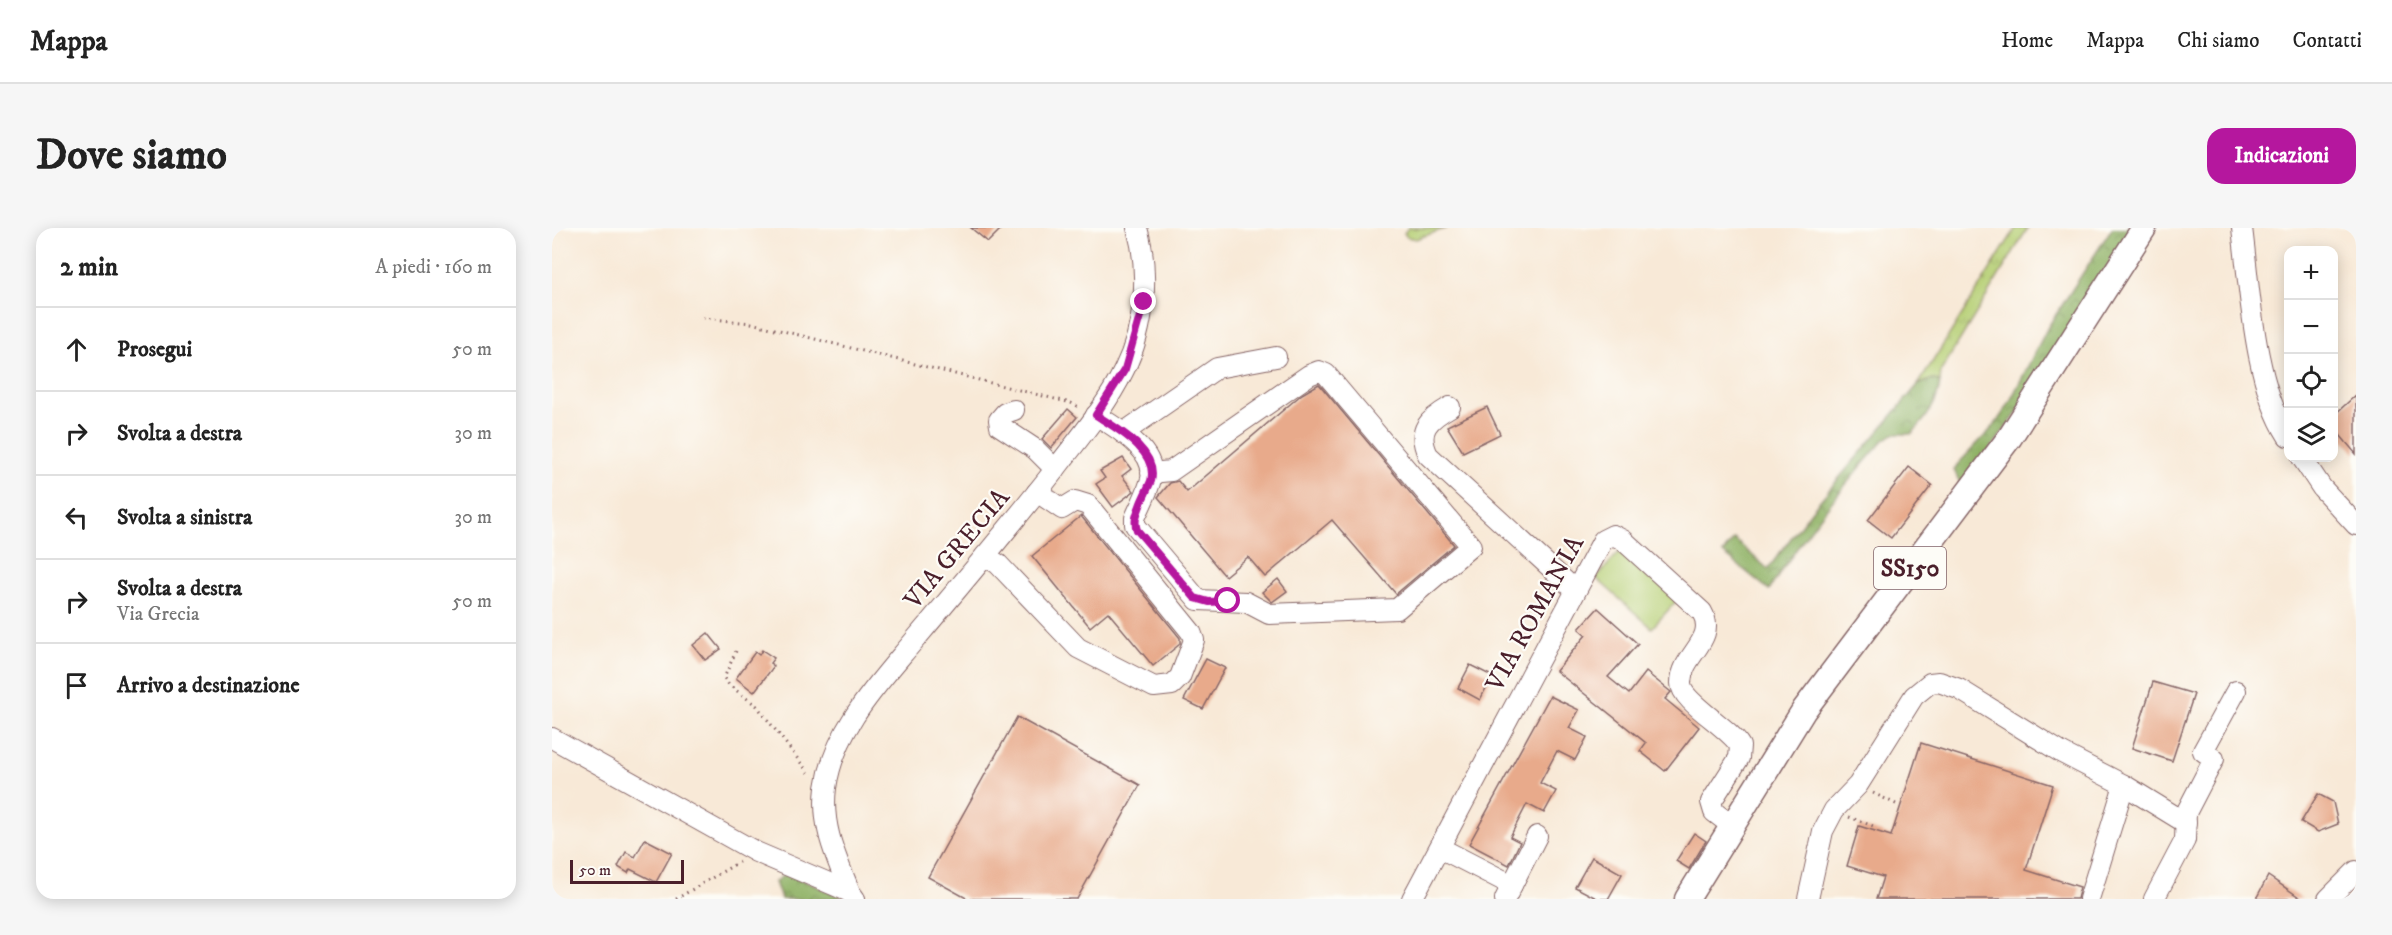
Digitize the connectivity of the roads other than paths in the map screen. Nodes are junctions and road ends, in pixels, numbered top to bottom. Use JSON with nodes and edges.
{"nodes":[{"id":1,"x":1137,"y":228,"type":"edge"},
{"id":2,"x":2242,"y":228,"type":"edge"},
{"id":3,"x":2140,"y":232,"type":"edge"},
{"id":4,"x":1276,"y":357,"type":"dead end"},
{"id":5,"x":1450,"y":407,"type":"dead end"},
{"id":6,"x":1014,"y":410,"type":"dead end"},
{"id":7,"x":1096,"y":415,"type":"junction"},
{"id":8,"x":2284,"y":426,"type":"edge"},
{"id":9,"x":1123,"y":433,"type":"junction"},
{"id":10,"x":2305,"y":462,"type":"edge"},
{"id":11,"x":1055,"y":469,"type":"junction"},
{"id":12,"x":1151,"y":473,"type":"junction"},
{"id":13,"x":1037,"y":492,"type":"junction"},
{"id":14,"x":2356,"y":525,"type":"edge"},
{"id":15,"x":986,"y":556,"type":"junction"},
{"id":16,"x":1575,"y":590,"type":"junction"},
{"id":17,"x":2236,"y":691,"type":"dead end"},
{"id":18,"x":552,"y":738,"type":"edge"},
{"id":19,"x":2124,"y":785,"type":"junction"},
{"id":20,"x":2186,"y":823,"type":"junction"},
{"id":21,"x":1731,"y":825,"type":"junction"},
{"id":22,"x":1537,"y":836,"type":"dead end"},
{"id":23,"x":1440,"y":848,"type":"junction"},
{"id":24,"x":2356,"y":871,"type":"edge"},
{"id":25,"x":1509,"y":892,"type":"edge"},
{"id":26,"x":852,"y":896,"type":"edge"},
{"id":27,"x":1412,"y":899,"type":"edge"},
{"id":28,"x":1687,"y":899,"type":"edge"},
{"id":29,"x":1808,"y":899,"type":"edge"},
{"id":30,"x":2089,"y":899,"type":"edge"},
{"id":31,"x":2154,"y":899,"type":"edge"},
{"id":32,"x":2328,"y":899,"type":"edge"}],
"edges":[{"from":1,"to":7,"type":"street","name":"VIA GRECIA"},
{"from":2,"to":8,"type":"street"},
{"from":3,"to":21,"type":"main road","number":"SS150"},
{"from":4,"to":9,"type":"street"},
{"from":5,"to":16,"type":"street"},
{"from":6,"to":11,"type":"street"},
{"from":7,"to":9,"type":"street"},
{"from":7,"to":11,"type":"street","name":"VIA GRECIA"},
{"from":9,"to":12,"type":"street"},
{"from":10,"to":14,"type":"street"},
{"from":11,"to":13,"type":"street","name":"VIA GRECIA"},
{"from":12,"to":12,"type":"street"},
{"from":13,"to":15,"type":"street","name":"VIA GRECIA"},
{"from":13,"to":15,"type":"street"},
{"from":15,"to":26,"type":"street","name":"VIA GRECIA"},
{"from":16,"to":21,"type":"street","name":"VIA ROMANIA"},
{"from":16,"to":23,"type":"street","name":"VIA ROMANIA"},
{"from":17,"to":20,"type":"street"},
{"from":18,"to":26,"type":"street"},
{"from":19,"to":20,"type":"street"},
{"from":19,"to":29,"type":"street"},
{"from":19,"to":30,"type":"street"},
{"from":20,"to":31,"type":"street"},
{"from":21,"to":28,"type":"main road","number":"SS150"},
{"from":22,"to":25,"type":"street"},
{"from":23,"to":25,"type":"street"},
{"from":23,"to":27,"type":"street","name":"VIA ROMANIA"},
{"from":24,"to":32,"type":"street"}]}
